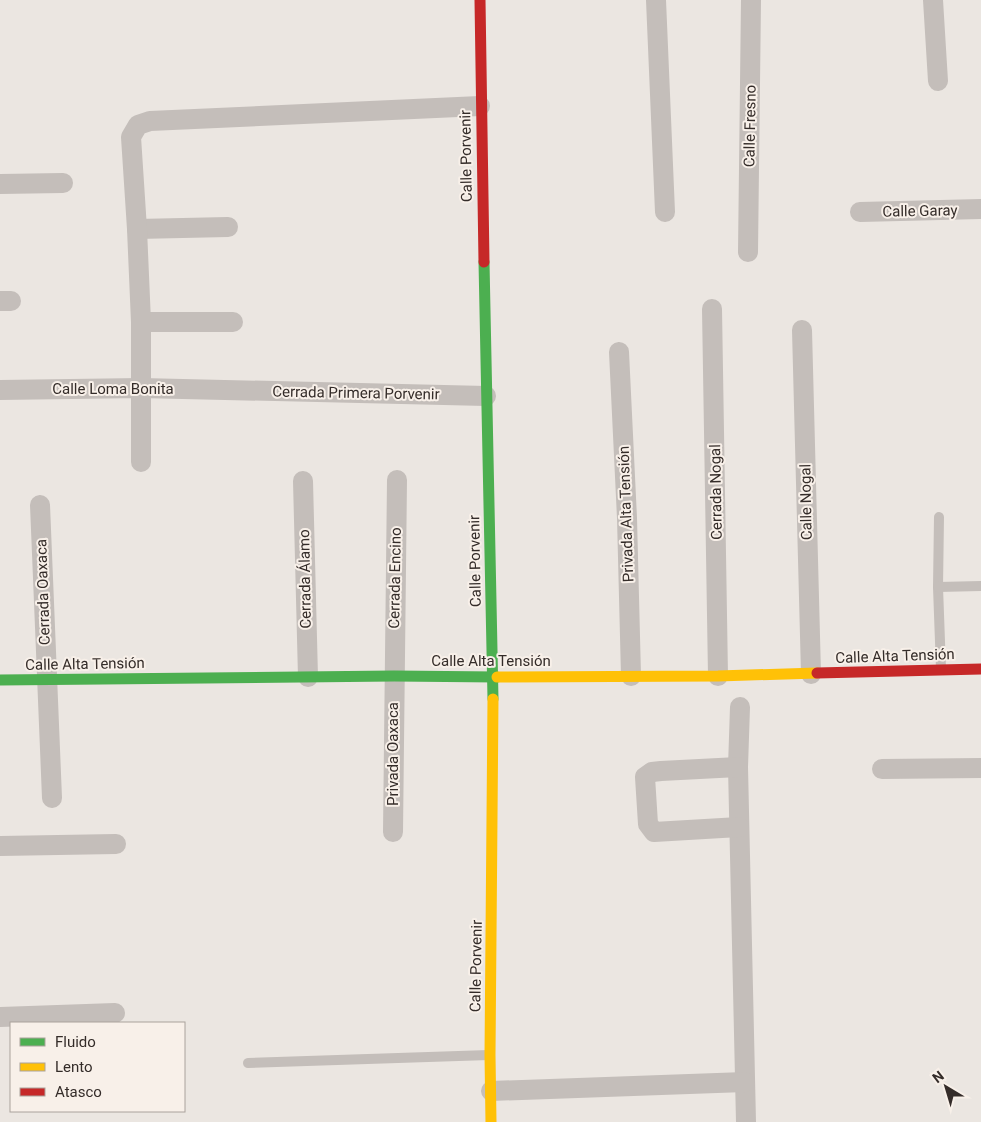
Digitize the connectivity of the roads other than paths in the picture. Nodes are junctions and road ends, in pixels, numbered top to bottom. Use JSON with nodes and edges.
{"nodes":[{"id":1,"x":480,"y":0,"type":"edge"},
{"id":2,"x":656,"y":0,"type":"edge"},
{"id":3,"x":752,"y":0,"type":"edge"},
{"id":4,"x":933,"y":0,"type":"edge"},
{"id":5,"x":938,"y":81,"type":"dead end"},
{"id":6,"x":480,"y":106,"type":"junction"},
{"id":7,"x":63,"y":183,"type":"dead end"},
{"id":8,"x":0,"y":184,"type":"edge"},
{"id":9,"x":981,"y":209,"type":"edge"},
{"id":10,"x":665,"y":212,"type":"dead end"},
{"id":11,"x":860,"y":212,"type":"dead end"},
{"id":12,"x":228,"y":227,"type":"dead end"},
{"id":13,"x":137,"y":229,"type":"junction"},
{"id":14,"x":748,"y":252,"type":"dead end"},
{"id":15,"x":712,"y":309,"type":"dead end"},
{"id":16,"x":141,"y":322,"type":"junction"},
{"id":17,"x":233,"y":322,"type":"dead end"},
{"id":18,"x":802,"y":330,"type":"dead end"},
{"id":19,"x":619,"y":352,"type":"dead end"},
{"id":20,"x":141,"y":388,"type":"junction"},
{"id":21,"x":0,"y":390,"type":"edge"},
{"id":22,"x":226,"y":390,"type":"joint"},
{"id":23,"x":486,"y":396,"type":"junction"},
{"id":24,"x":141,"y":462,"type":"dead end"},
{"id":25,"x":397,"y":480,"type":"dead end"},
{"id":26,"x":302,"y":481,"type":"dead end"},
{"id":27,"x":40,"y":505,"type":"dead end"},
{"id":28,"x":939,"y":517,"type":"dead end"},
{"id":29,"x":981,"y":586,"type":"edge"},
{"id":30,"x":938,"y":587,"type":"junction"},
{"id":31,"x":981,"y":669,"type":"edge"},
{"id":32,"x":942,"y":670,"type":"junction"},
{"id":33,"x":811,"y":674,"type":"junction"},
{"id":34,"x":308,"y":676,"type":"junction"},
{"id":35,"x":394,"y":676,"type":"junction"},
{"id":36,"x":631,"y":676,"type":"junction"},
{"id":37,"x":718,"y":676,"type":"junction"},
{"id":38,"x":493,"y":677,"type":"junction"},
{"id":39,"x":0,"y":680,"type":"edge"},
{"id":40,"x":46,"y":680,"type":"junction"},
{"id":41,"x":740,"y":707,"type":"dead end"},
{"id":42,"x":738,"y":767,"type":"junction"},
{"id":43,"x":981,"y":768,"type":"edge"},
{"id":44,"x":882,"y":769,"type":"dead end"},
{"id":45,"x":52,"y":798,"type":"dead end"},
{"id":46,"x":739,"y":827,"type":"junction"},
{"id":47,"x":393,"y":832,"type":"dead end"},
{"id":48,"x":116,"y":844,"type":"dead end"},
{"id":49,"x":0,"y":846,"type":"edge"},
{"id":50,"x":115,"y":1013,"type":"dead end"},
{"id":51,"x":0,"y":1017,"type":"edge"},
{"id":52,"x":490,"y":1054,"type":"junction"},
{"id":53,"x":248,"y":1063,"type":"dead end"},
{"id":54,"x":745,"y":1082,"type":"junction"},
{"id":55,"x":491,"y":1091,"type":"junction"},
{"id":56,"x":491,"y":1122,"type":"edge"},
{"id":57,"x":746,"y":1122,"type":"edge"}],
"edges":[{"from":1,"to":6,"type":"street","name":"Calle Porvenir"},
{"from":2,"to":10,"type":"street"},
{"from":3,"to":14,"type":"street","name":"Calle Fresno"},
{"from":4,"to":5,"type":"street"},
{"from":6,"to":13,"type":"street"},
{"from":6,"to":23,"type":"street","name":"Calle Porvenir"},
{"from":7,"to":8,"type":"street"},
{"from":9,"to":11,"type":"street","name":"Calle Garay"},
{"from":12,"to":13,"type":"street"},
{"from":13,"to":16,"type":"street"},
{"from":15,"to":37,"type":"street","name":"Cerrada Nogal"},
{"from":16,"to":17,"type":"street"},
{"from":16,"to":20,"type":"street"},
{"from":18,"to":33,"type":"street","name":"Calle Nogal"},
{"from":19,"to":36,"type":"street","name":"Privada Alta Tensión"},
{"from":20,"to":21,"type":"street","name":"Calle Loma Bonita"},
{"from":20,"to":22,"type":"street","name":"Calle Loma Bonita"},
{"from":20,"to":24,"type":"street"},
{"from":22,"to":23,"type":"street","name":"Cerrada Primera Porvenir"},
{"from":23,"to":38,"type":"street","name":"Calle Porvenir"},
{"from":25,"to":35,"type":"street","name":"Cerrada Encino"},
{"from":26,"to":34,"type":"street","name":"Cerrada Álamo"},
{"from":27,"to":40,"type":"street","name":"Cerrada Oaxaca"},
{"from":28,"to":30,"type":"lane"},
{"from":29,"to":30,"type":"lane"},
{"from":30,"to":32,"type":"lane"},
{"from":31,"to":32,"type":"street","name":"Calle Alta Tensión"},
{"from":32,"to":33,"type":"street","name":"Calle Alta Tensión"},
{"from":33,"to":37,"type":"street","name":"Calle Alta Tensión"},
{"from":34,"to":35,"type":"street","name":"Calle Alta Tensión"},
{"from":34,"to":40,"type":"street","name":"Calle Alta Tensión"},
{"from":35,"to":38,"type":"street","name":"Calle Alta Tensión"},
{"from":35,"to":47,"type":"street","name":"Privada Oaxaca"},
{"from":36,"to":37,"type":"street","name":"Calle Alta Tensión"},
{"from":36,"to":38,"type":"street","name":"Calle Alta Tensión"},
{"from":38,"to":52,"type":"street","name":"Calle Porvenir"},
{"from":39,"to":40,"type":"street","name":"Calle Alta Tensión"},
{"from":40,"to":45,"type":"street","name":"Cerrada Oaxaca"},
{"from":41,"to":42,"type":"street"},
{"from":42,"to":46,"type":"street"},
{"from":42,"to":46,"type":"street"},
{"from":43,"to":44,"type":"street"},
{"from":46,"to":54,"type":"street"},
{"from":48,"to":49,"type":"street"},
{"from":50,"to":51,"type":"street"},
{"from":52,"to":53,"type":"lane"},
{"from":52,"to":55,"type":"street","name":"Calle Porvenir"},
{"from":54,"to":55,"type":"street"},
{"from":54,"to":57,"type":"street"},
{"from":55,"to":56,"type":"street","name":"Calle Porvenir"}]}
